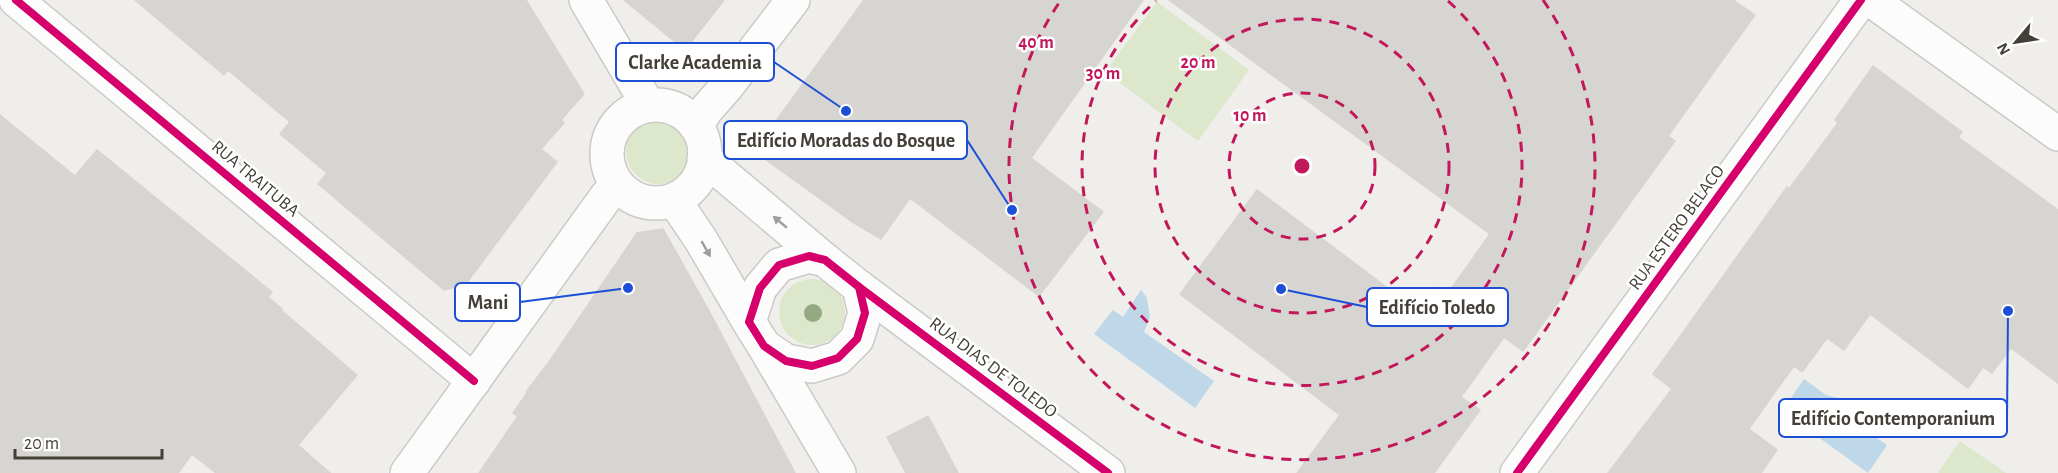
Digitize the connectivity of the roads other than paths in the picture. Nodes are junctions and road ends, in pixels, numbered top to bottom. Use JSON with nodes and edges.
{"nodes":[{"id":1,"x":16,"y":0,"type":"edge"},
{"id":2,"x":586,"y":0,"type":"edge"},
{"id":3,"x":793,"y":0,"type":"edge"},
{"id":4,"x":1861,"y":0,"type":"edge"},
{"id":5,"x":1871,"y":0,"type":"edge"},
{"id":6,"x":648,"y":105,"type":"junction"},
{"id":7,"x":696,"y":126,"type":"junction"},
{"id":8,"x":2058,"y":134,"type":"edge"},
{"id":9,"x":704,"y":158,"type":"junction"},
{"id":10,"x":617,"y":185,"type":"junction"},
{"id":11,"x":674,"y":200,"type":"junction"},
{"id":12,"x":825,"y":260,"type":"junction"},
{"id":13,"x":860,"y":287,"type":"junction"},
{"id":14,"x":756,"y":334,"type":"junction"},
{"id":15,"x":474,"y":381,"type":"junction"},
{"id":16,"x":407,"y":473,"type":"edge"},
{"id":17,"x":839,"y":473,"type":"edge"},
{"id":18,"x":1108,"y":473,"type":"edge"},
{"id":19,"x":1517,"y":473,"type":"edge"}],
"edges":[{"from":1,"to":15,"type":"street","name":"RUA TRAITUBA"},
{"from":2,"to":6,"type":"street"},
{"from":3,"to":7,"type":"street"},
{"from":4,"to":19,"type":"street","name":"RUA ESTERO BELACO"},
{"from":5,"to":8,"type":"street"},
{"from":6,"to":7,"type":"street"},
{"from":6,"to":10,"type":"street"},
{"from":7,"to":9,"type":"street"},
{"from":9,"to":11,"type":"street"},
{"from":12,"to":9,"type":"street","one_way":true},
{"from":10,"to":11,"type":"street"},
{"from":10,"to":15,"type":"street"},
{"from":11,"to":14,"type":"street","one_way":true},
{"from":12,"to":13,"type":"street"},
{"from":12,"to":14,"type":"street"},
{"from":13,"to":14,"type":"street"},
{"from":13,"to":18,"type":"street","name":"RUA DIAS DE TOLEDO"},
{"from":14,"to":17,"type":"street"},
{"from":15,"to":16,"type":"street"}]}
